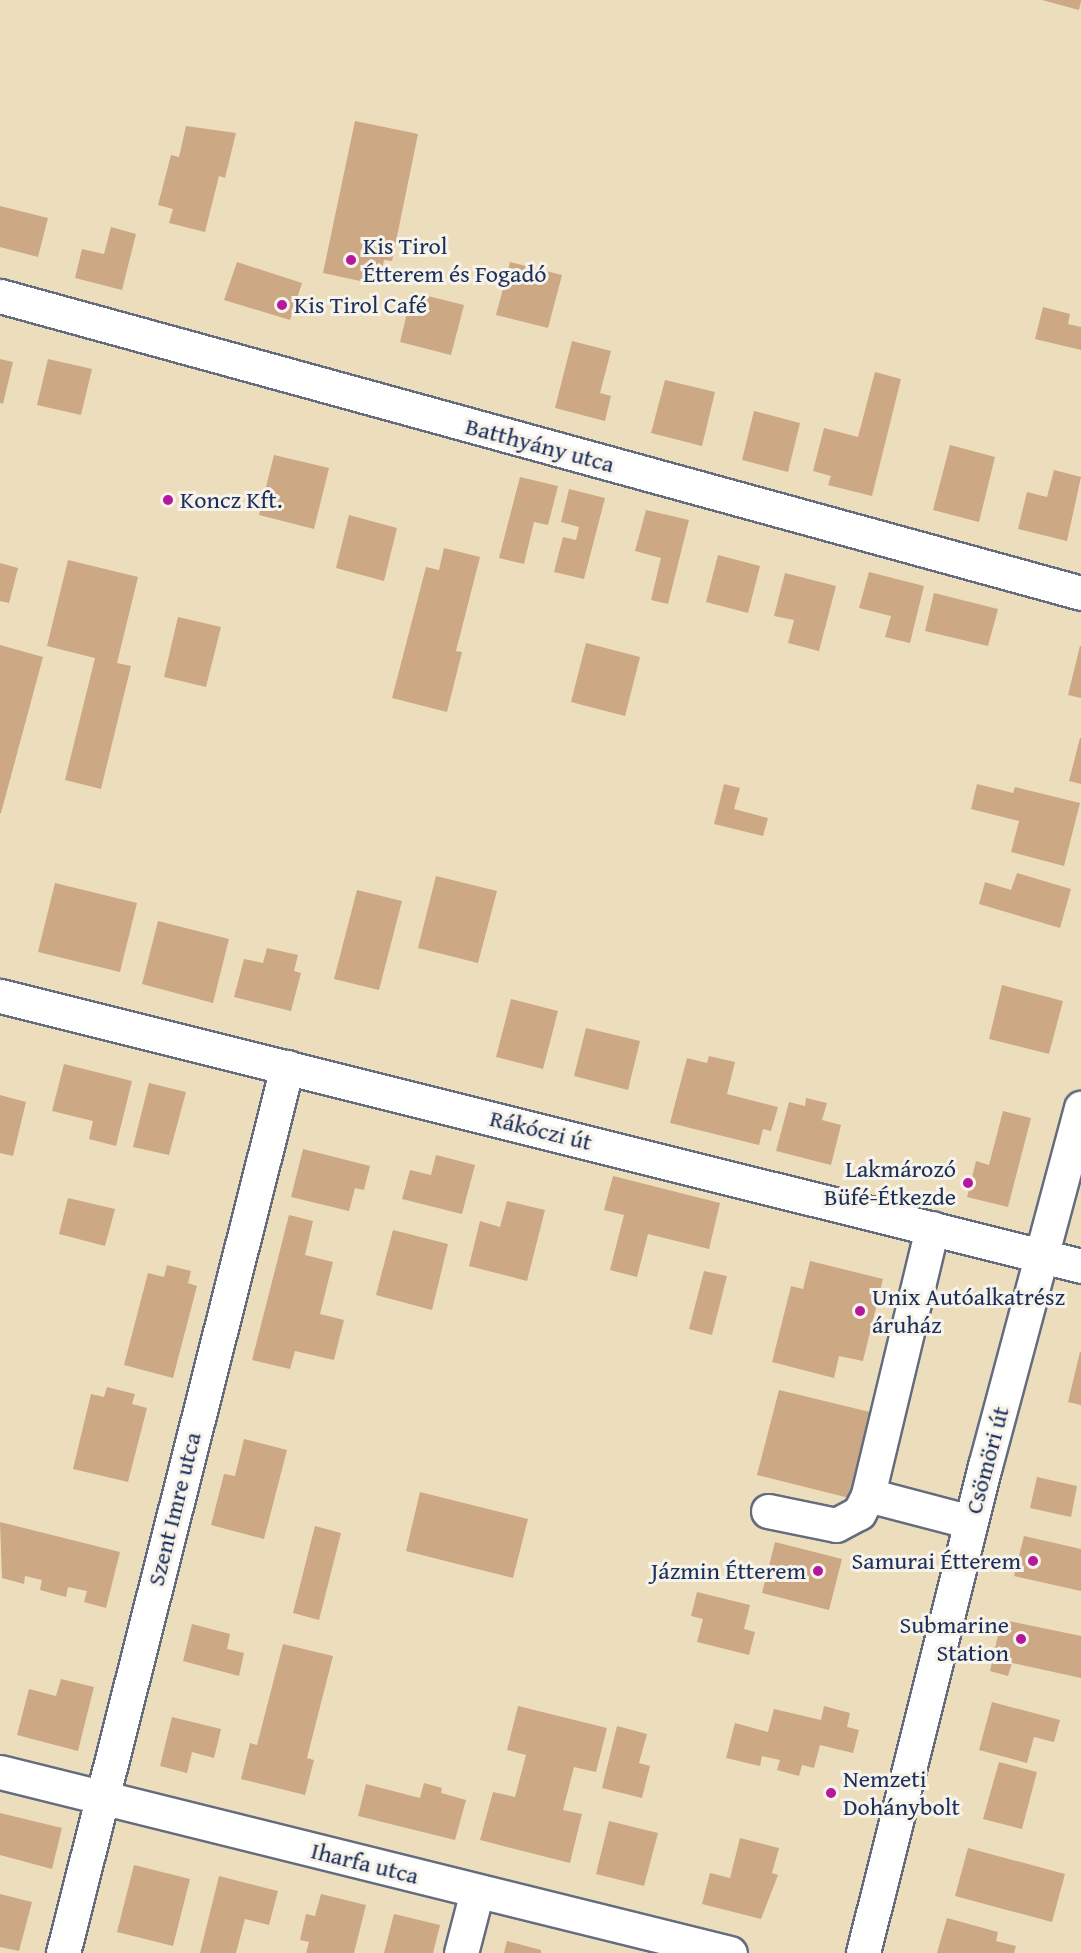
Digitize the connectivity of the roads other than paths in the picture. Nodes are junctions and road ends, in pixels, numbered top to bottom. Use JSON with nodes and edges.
{"nodes":[{"id":1,"x":0,"y":296,"type":"edge"},
{"id":2,"x":1081,"y":593,"type":"edge"},
{"id":3,"x":0,"y":996,"type":"edge"},
{"id":4,"x":287,"y":1066,"type":"junction"},
{"id":5,"x":1081,"y":1108,"type":"edge"},
{"id":6,"x":932,"y":1228,"type":"junction"},
{"id":7,"x":1043,"y":1256,"type":"junction"},
{"id":8,"x":1081,"y":1266,"type":"edge"},
{"id":9,"x":868,"y":1495,"type":"junction"},
{"id":10,"x":768,"y":1511,"type":"dead end"},
{"id":11,"x":971,"y":1522,"type":"junction"},
{"id":12,"x":0,"y":1772,"type":"edge"},
{"id":13,"x":100,"y":1797,"type":"junction"},
{"id":14,"x":477,"y":1891,"type":"junction"},
{"id":15,"x":63,"y":1953,"type":"edge"},
{"id":16,"x":461,"y":1953,"type":"edge"},
{"id":17,"x":730,"y":1953,"type":"edge"},
{"id":18,"x":863,"y":1953,"type":"edge"}],
"edges":[{"from":1,"to":2,"type":"street","name":"Batthyány utca"},
{"from":3,"to":4,"type":"street","name":"Rákóczi út"},
{"from":4,"to":6,"type":"street","name":"Rákóczi út"},
{"from":4,"to":13,"type":"street","name":"Szent Imre utca"},
{"from":5,"to":7,"type":"street","name":"Csömöri út"},
{"from":6,"to":7,"type":"street","name":"Rákóczi út"},
{"from":6,"to":9,"type":"street"},
{"from":7,"to":8,"type":"street","name":"Rákóczi út"},
{"from":7,"to":11,"type":"street","name":"Csömöri út"},
{"from":9,"to":10,"type":"street"},
{"from":9,"to":11,"type":"street"},
{"from":11,"to":18,"type":"street","name":"Csömöri út"},
{"from":12,"to":13,"type":"street","name":"Iharfa utca"},
{"from":13,"to":14,"type":"street","name":"Iharfa utca"},
{"from":13,"to":15,"type":"street","name":"Szent Imre utca"},
{"from":14,"to":16,"type":"street"},
{"from":14,"to":17,"type":"street","name":"Iharfa utca"}]}
